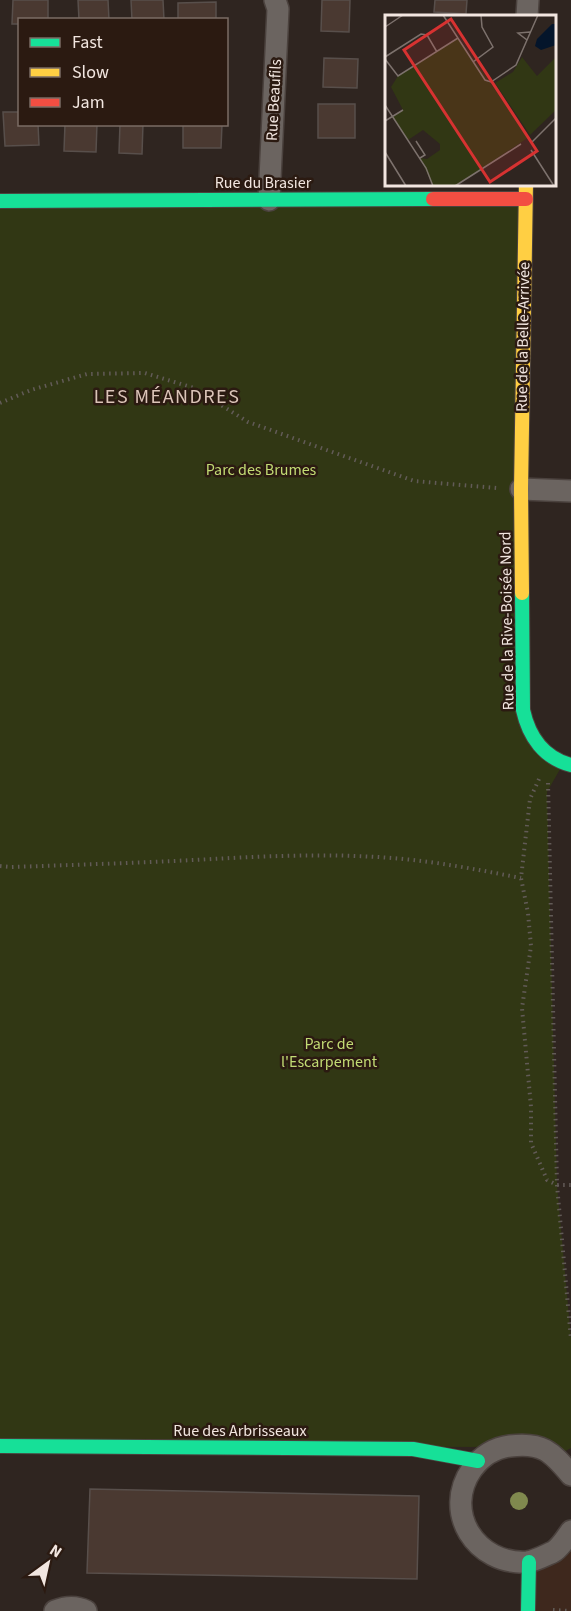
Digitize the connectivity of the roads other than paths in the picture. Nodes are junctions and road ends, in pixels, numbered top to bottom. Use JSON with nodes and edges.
{"nodes":[{"id":1,"x":275,"y":0,"type":"edge"},
{"id":2,"x":528,"y":0,"type":"edge"},
{"id":3,"x":527,"y":15,"type":"edge"},
{"id":4,"x":526,"y":186,"type":"edge"},
{"id":5,"x":526,"y":199,"type":"junction"},
{"id":6,"x":269,"y":200,"type":"junction"},
{"id":7,"x":0,"y":201,"type":"edge"},
{"id":8,"x":521,"y":489,"type":"junction"},
{"id":9,"x":571,"y":491,"type":"edge"},
{"id":10,"x":571,"y":765,"type":"edge"},
{"id":11,"x":0,"y":1446,"type":"edge"},
{"id":12,"x":478,"y":1461,"type":"junction"},
{"id":13,"x":571,"y":1475,"type":"edge"},
{"id":14,"x":571,"y":1532,"type":"edge"},
{"id":15,"x":529,"y":1562,"type":"junction"},
{"id":16,"x":55,"y":1611,"type":"edge"},
{"id":17,"x":86,"y":1611,"type":"edge"},
{"id":18,"x":528,"y":1611,"type":"edge"}],
"edges":[{"from":1,"to":6,"type":"street","name":"Rue Beaufils"},
{"from":2,"to":3,"type":"street"},
{"from":4,"to":5,"type":"street","name":"Rue de la Belle-Arrivée"},
{"from":5,"to":6,"type":"street","name":"Rue du Brasier"},
{"from":5,"to":8,"type":"street","name":"Rue de la Belle-Arrivée"},
{"from":6,"to":7,"type":"street","name":"Rue du Brasier"},
{"from":8,"to":9,"type":"street"},
{"from":8,"to":10,"type":"street","name":"Rue de la Rive-Boisée Nord"},
{"from":11,"to":12,"type":"street","name":"Rue des Arbrisseaux"},
{"from":12,"to":13,"type":"street"},
{"from":12,"to":15,"type":"street"},
{"from":14,"to":15,"type":"street"},
{"from":15,"to":18,"type":"street"},
{"from":16,"to":17,"type":"street"}]}
